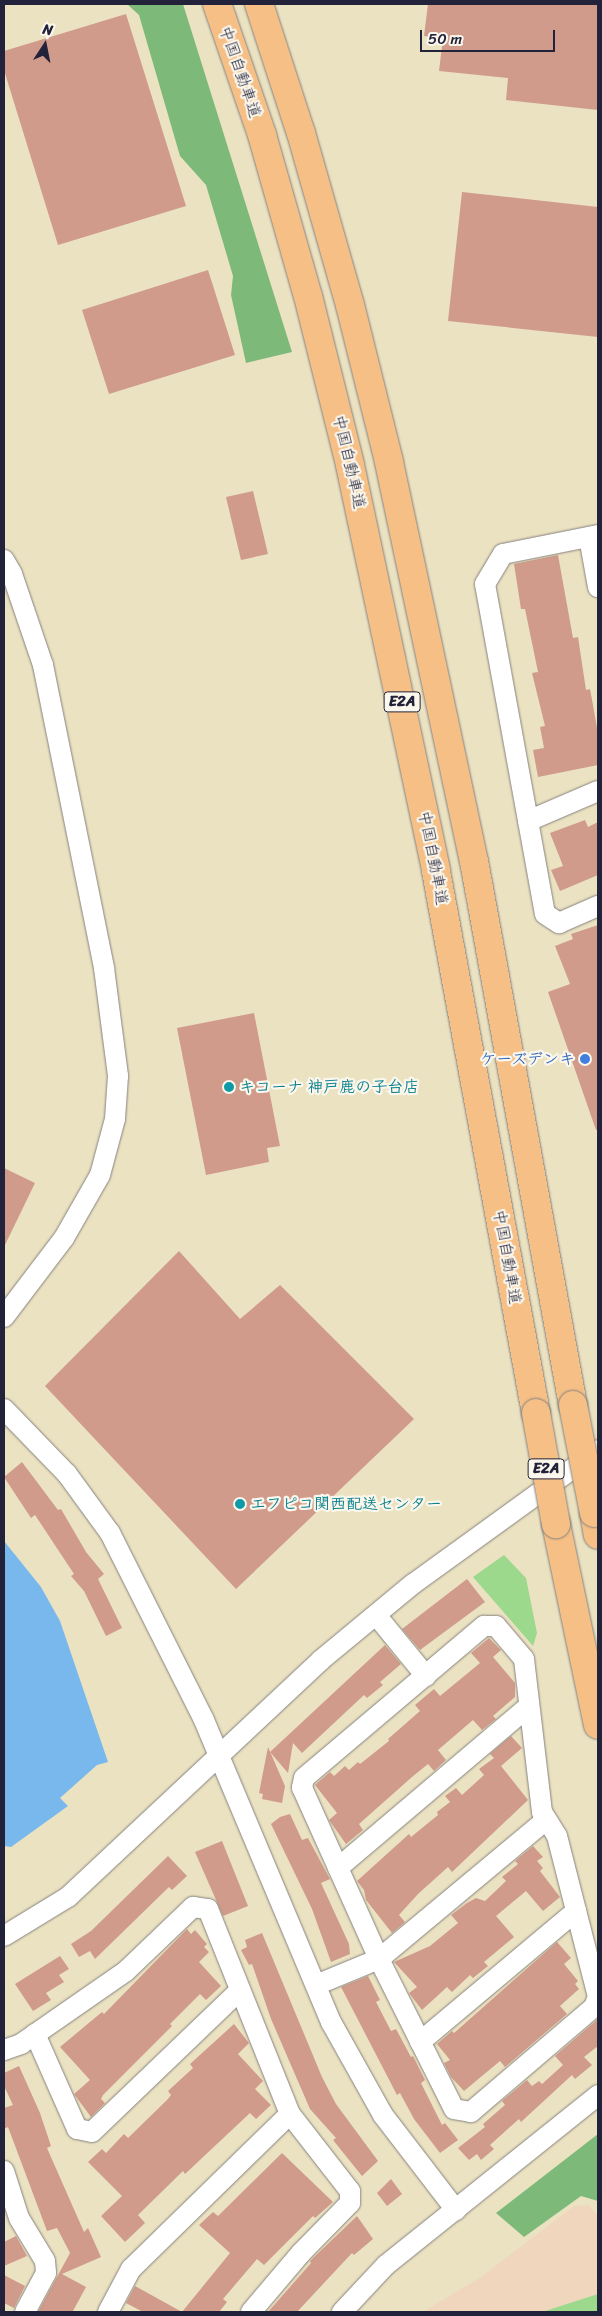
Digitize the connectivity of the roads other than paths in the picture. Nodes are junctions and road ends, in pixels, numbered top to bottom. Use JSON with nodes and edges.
{"nodes":[{"id":1,"x":217,"y":4,"type":"edge"},
{"id":2,"x":259,"y":4,"type":"edge"},
{"id":3,"x":594,"y":536,"type":"edge"},
{"id":4,"x":4,"y":560,"type":"edge"},
{"id":5,"x":598,"y":587,"type":"edge"},
{"id":6,"x":598,"y":791,"type":"edge"},
{"id":7,"x":528,"y":821,"type":"junction"},
{"id":8,"x":598,"y":906,"type":"edge"},
{"id":9,"x":4,"y":1317,"type":"edge"},
{"id":10,"x":4,"y":1409,"type":"edge"},
{"id":11,"x":598,"y":1450,"type":"edge"},
{"id":12,"x":596,"y":1524,"type":"edge"},
{"id":13,"x":376,"y":1615,"type":"junction"},
{"id":14,"x":426,"y":1676,"type":"junction"},
{"id":15,"x":529,"y":1706,"type":"junction"},
{"id":16,"x":598,"y":1725,"type":"edge"},
{"id":17,"x":220,"y":1758,"type":"junction"},
{"id":18,"x":546,"y":1820,"type":"junction"},
{"id":19,"x":338,"y":1868,"type":"junction"},
{"id":20,"x":576,"y":1911,"type":"junction"},
{"id":21,"x":4,"y":1936,"type":"edge"},
{"id":22,"x":379,"y":1958,"type":"junction"},
{"id":23,"x":316,"y":1985,"type":"junction"},
{"id":24,"x":240,"y":1990,"type":"junction"},
{"id":25,"x":35,"y":2034,"type":"junction"},
{"id":26,"x":420,"y":2042,"type":"junction"},
{"id":27,"x":4,"y":2050,"type":"edge"},
{"id":28,"x":598,"y":2095,"type":"edge"},
{"id":29,"x":290,"y":2114,"type":"junction"},
{"id":30,"x":4,"y":2171,"type":"edge"},
{"id":31,"x":456,"y":2210,"type":"junction"},
{"id":32,"x":12,"y":2221,"type":"edge"},
{"id":33,"x":24,"y":2312,"type":"edge"},
{"id":34,"x":108,"y":2312,"type":"edge"},
{"id":35,"x":250,"y":2312,"type":"edge"},
{"id":36,"x":342,"y":2312,"type":"edge"}],
"edges":[{"from":1,"to":16,"type":"highway","name":"中国自動車道","number":"E2A","bridge":true},
{"from":2,"to":12,"type":"highway","number":"E2A","bridge":true},
{"from":3,"to":5,"type":"street"},
{"from":3,"to":7,"type":"street"},
{"from":4,"to":9,"type":"street"},
{"from":6,"to":7,"type":"street"},
{"from":7,"to":8,"type":"street"},
{"from":10,"to":17,"type":"street"},
{"from":11,"to":13,"type":"street"},
{"from":13,"to":14,"type":"street"},
{"from":13,"to":17,"type":"street"},
{"from":14,"to":15,"type":"street"},
{"from":14,"to":19,"type":"street"},
{"from":15,"to":18,"type":"street"},
{"from":15,"to":19,"type":"street"},
{"from":17,"to":21,"type":"street"},
{"from":17,"to":23,"type":"street"},
{"from":18,"to":20,"type":"street"},
{"from":18,"to":22,"type":"street"},
{"from":19,"to":22,"type":"street"},
{"from":20,"to":26,"type":"street"},
{"from":20,"to":26,"type":"street"},
{"from":22,"to":23,"type":"street"},
{"from":22,"to":26,"type":"street"},
{"from":23,"to":31,"type":"street"},
{"from":24,"to":25,"type":"street"},
{"from":24,"to":25,"type":"street"},
{"from":24,"to":29,"type":"street"},
{"from":25,"to":27,"type":"street"},
{"from":28,"to":31,"type":"street"},
{"from":29,"to":34,"type":"street"},
{"from":29,"to":35,"type":"street"},
{"from":30,"to":32,"type":"street"},
{"from":31,"to":36,"type":"street"},
{"from":32,"to":33,"type":"street"}]}
